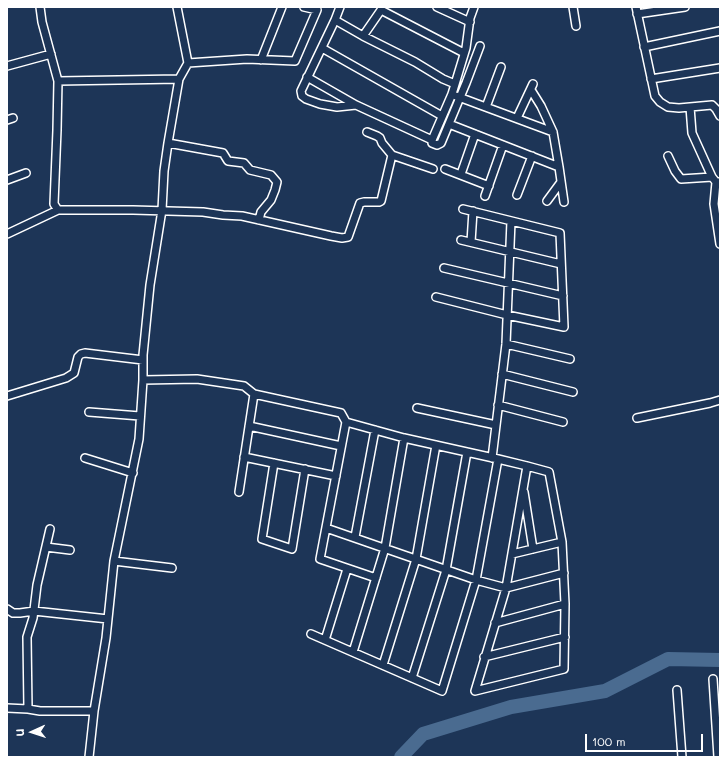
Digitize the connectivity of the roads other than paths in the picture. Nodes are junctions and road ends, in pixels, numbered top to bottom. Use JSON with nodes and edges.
{"nodes":[{"id":1,"x":40,"y":7,"type":"edge"},
{"id":2,"x":177,"y":7,"type":"edge"},
{"id":3,"x":282,"y":7,"type":"edge"},
{"id":4,"x":304,"y":7,"type":"edge"},
{"id":5,"x":340,"y":7,"type":"edge"},
{"id":6,"x":437,"y":7,"type":"edge"},
{"id":7,"x":474,"y":7,"type":"edge"},
{"id":8,"x":573,"y":7,"type":"edge"},
{"id":9,"x":685,"y":7,"type":"edge"},
{"id":10,"x":383,"y":8,"type":"edge"},
{"id":11,"x":636,"y":10,"type":"edge"},
{"id":12,"x":335,"y":20,"type":"junction"},
{"id":13,"x":470,"y":22,"type":"junction"},
{"id":14,"x":576,"y":26,"type":"dead end"},
{"id":15,"x":720,"y":31,"type":"edge"},
{"id":16,"x":364,"y":36,"type":"junction"},
{"id":17,"x":480,"y":46,"type":"dead end"},
{"id":18,"x":644,"y":47,"type":"junction"},
{"id":19,"x":322,"y":48,"type":"junction"},
{"id":20,"x":464,"y":53,"type":"junction"},
{"id":21,"x":51,"y":54,"type":"junction"},
{"id":22,"x":261,"y":60,"type":"junction"},
{"id":23,"x":188,"y":63,"type":"junction"},
{"id":24,"x":7,"y":66,"type":"edge"},
{"id":25,"x":501,"y":67,"type":"dead end"},
{"id":26,"x":720,"y":68,"type":"edge"},
{"id":27,"x":307,"y":77,"type":"junction"},
{"id":28,"x":179,"y":79,"type":"junction"},
{"id":29,"x":651,"y":79,"type":"junction"},
{"id":30,"x":58,"y":81,"type":"junction"},
{"id":31,"x":455,"y":84,"type":"junction"},
{"id":32,"x":452,"y":94,"type":"junction"},
{"id":33,"x":460,"y":98,"type":"junction"},
{"id":34,"x":356,"y":105,"type":"junction"},
{"id":35,"x":486,"y":107,"type":"junction"},
{"id":36,"x":690,"y":107,"type":"junction"},
{"id":37,"x":442,"y":116,"type":"junction"},
{"id":38,"x":720,"y":116,"type":"edge"},
{"id":39,"x":517,"y":118,"type":"junction"},
{"id":40,"x":449,"y":124,"type":"junction"},
{"id":41,"x":367,"y":132,"type":"dead end"},
{"id":42,"x":553,"y":132,"type":"junction"},
{"id":43,"x":475,"y":134,"type":"junction"},
{"id":44,"x":432,"y":140,"type":"junction"},
{"id":45,"x":168,"y":143,"type":"junction"},
{"id":46,"x":503,"y":145,"type":"junction"},
{"id":47,"x":392,"y":155,"type":"junction"},
{"id":48,"x":532,"y":156,"type":"junction"},
{"id":49,"x":668,"y":156,"type":"dead end"},
{"id":50,"x":558,"y":167,"type":"junction"},
{"id":51,"x":433,"y":169,"type":"dead end"},
{"id":52,"x":445,"y":169,"type":"dead end"},
{"id":53,"x":26,"y":173,"type":"dead end"},
{"id":54,"x":461,"y":174,"type":"junction"},
{"id":55,"x":7,"y":180,"type":"edge"},
{"id":56,"x":716,"y":180,"type":"edge"},
{"id":57,"x":561,"y":182,"type":"junction"},
{"id":58,"x":489,"y":186,"type":"junction"},
{"id":59,"x":717,"y":192,"type":"edge"},
{"id":60,"x":517,"y":195,"type":"dead end"},
{"id":61,"x":485,"y":196,"type":"dead end"},
{"id":62,"x":548,"y":201,"type":"dead end"},
{"id":63,"x":564,"y":202,"type":"dead end"},
{"id":64,"x":463,"y":209,"type":"dead end"},
{"id":65,"x":58,"y":210,"type":"junction"},
{"id":66,"x":162,"y":210,"type":"junction"},
{"id":67,"x":473,"y":212,"type":"junction"},
{"id":68,"x":259,"y":220,"type":"junction"},
{"id":69,"x":511,"y":221,"type":"junction"},
{"id":70,"x":7,"y":234,"type":"edge"},
{"id":71,"x":462,"y":240,"type":"dead end"},
{"id":72,"x":471,"y":242,"type":"junction"},
{"id":73,"x":720,"y":244,"type":"edge"},
{"id":74,"x":510,"y":251,"type":"junction"},
{"id":75,"x":561,"y":264,"type":"junction"},
{"id":76,"x":444,"y":268,"type":"dead end"},
{"id":77,"x":508,"y":283,"type":"junction"},
{"id":78,"x":563,"y":296,"type":"junction"},
{"id":79,"x":436,"y":297,"type":"dead end"},
{"id":80,"x":507,"y":315,"type":"junction"},
{"id":81,"x":506,"y":344,"type":"junction"},
{"id":82,"x":570,"y":359,"type":"dead end"},
{"id":83,"x":143,"y":360,"type":"junction"},
{"id":84,"x":502,"y":374,"type":"junction"},
{"id":85,"x":143,"y":380,"type":"junction"},
{"id":86,"x":574,"y":392,"type":"dead end"},
{"id":87,"x":254,"y":394,"type":"junction"},
{"id":88,"x":7,"y":396,"type":"edge"},
{"id":89,"x":720,"y":400,"type":"edge"},
{"id":90,"x":498,"y":406,"type":"junction"},
{"id":91,"x":417,"y":408,"type":"dead end"},
{"id":92,"x":89,"y":412,"type":"dead end"},
{"id":93,"x":140,"y":416,"type":"junction"},
{"id":94,"x":637,"y":418,"type":"dead end"},
{"id":95,"x":346,"y":422,"type":"junction"},
{"id":96,"x":563,"y":422,"type":"dead end"},
{"id":97,"x":496,"y":425,"type":"junction"},
{"id":98,"x":249,"y":426,"type":"junction"},
{"id":99,"x":375,"y":430,"type":"junction"},
{"id":100,"x":404,"y":438,"type":"junction"},
{"id":101,"x":436,"y":445,"type":"junction"},
{"id":102,"x":341,"y":446,"type":"junction"},
{"id":103,"x":467,"y":452,"type":"junction"},
{"id":104,"x":244,"y":457,"type":"junction"},
{"id":105,"x":85,"y":458,"type":"dead end"},
{"id":106,"x":495,"y":459,"type":"junction"},
{"id":107,"x":274,"y":463,"type":"junction"},
{"id":108,"x":527,"y":466,"type":"junction"},
{"id":109,"x":305,"y":470,"type":"junction"},
{"id":110,"x":133,"y":473,"type":"junction"},
{"id":111,"x":336,"y":476,"type":"junction"},
{"id":112,"x":523,"y":486,"type":"junction"},
{"id":113,"x":239,"y":492,"type":"dead end"},
{"id":114,"x":326,"y":528,"type":"junction"},
{"id":115,"x":50,"y":529,"type":"dead end"},
{"id":116,"x":354,"y":537,"type":"junction"},
{"id":117,"x":562,"y":542,"type":"junction"},
{"id":118,"x":46,"y":547,"type":"junction"},
{"id":119,"x":385,"y":548,"type":"junction"},
{"id":120,"x":533,"y":549,"type":"junction"},
{"id":121,"x":70,"y":550,"type":"dead end"},
{"id":122,"x":512,"y":554,"type":"junction"},
{"id":123,"x":416,"y":559,"type":"junction"},
{"id":124,"x":114,"y":561,"type":"junction"},
{"id":125,"x":172,"y":568,"type":"dead end"},
{"id":126,"x":347,"y":569,"type":"junction"},
{"id":127,"x":446,"y":570,"type":"junction"},
{"id":128,"x":564,"y":573,"type":"junction"},
{"id":129,"x":376,"y":578,"type":"junction"},
{"id":130,"x":476,"y":580,"type":"junction"},
{"id":131,"x":506,"y":588,"type":"junction"},
{"id":132,"x":565,"y":604,"type":"junction"},
{"id":133,"x":7,"y":609,"type":"edge"},
{"id":134,"x":34,"y":612,"type":"junction"},
{"id":135,"x":108,"y":619,"type":"junction"},
{"id":136,"x":495,"y":623,"type":"junction"},
{"id":137,"x":311,"y":634,"type":"dead end"},
{"id":138,"x":565,"y":637,"type":"junction"},
{"id":139,"x":325,"y":640,"type":"junction"},
{"id":140,"x":353,"y":652,"type":"junction"},
{"id":141,"x":484,"y":658,"type":"junction"},
{"id":142,"x":384,"y":665,"type":"junction"},
{"id":143,"x":412,"y":678,"type":"junction"},
{"id":144,"x":713,"y":679,"type":"dead end"},
{"id":145,"x":678,"y":690,"type":"dead end"},
{"id":146,"x":7,"y":708,"type":"edge"},
{"id":147,"x":28,"y":709,"type":"junction"},
{"id":148,"x":94,"y":711,"type":"junction"},
{"id":149,"x":89,"y":757,"type":"edge"},
{"id":150,"x":682,"y":757,"type":"edge"},
{"id":151,"x":718,"y":757,"type":"edge"}],
"edges":[{"from":1,"to":21,"type":"street"},
{"from":2,"to":23,"type":"street"},
{"from":3,"to":22,"type":"street"},
{"from":4,"to":22,"type":"street"},
{"from":5,"to":12,"type":"street"},
{"from":6,"to":13,"type":"street"},
{"from":7,"to":13,"type":"street"},
{"from":8,"to":14,"type":"street"},
{"from":9,"to":11,"type":"street"},
{"from":10,"to":16,"type":"street"},
{"from":10,"to":20,"type":"street"},
{"from":11,"to":18,"type":"street"},
{"from":12,"to":16,"type":"street"},
{"from":12,"to":19,"type":"street"},
{"from":13,"to":20,"type":"street"},
{"from":15,"to":18,"type":"street"},
{"from":16,"to":31,"type":"street"},
{"from":17,"to":33,"type":"street"},
{"from":18,"to":29,"type":"street"},
{"from":19,"to":27,"type":"street"},
{"from":19,"to":37,"type":"street"},
{"from":20,"to":31,"type":"street"},
{"from":21,"to":24,"type":"street"},
{"from":21,"to":30,"type":"street"},
{"from":22,"to":23,"type":"street"},
{"from":23,"to":28,"type":"street"},
{"from":25,"to":35,"type":"street"},
{"from":26,"to":29,"type":"street"},
{"from":27,"to":34,"type":"street"},
{"from":27,"to":34,"type":"street"},
{"from":28,"to":30,"type":"street"},
{"from":28,"to":45,"type":"street"},
{"from":29,"to":36,"type":"street"},
{"from":30,"to":65,"type":"street"},
{"from":31,"to":32,"type":"street"},
{"from":32,"to":33,"type":"street"},
{"from":32,"to":37,"type":"street"},
{"from":33,"to":35,"type":"street"},
{"from":33,"to":40,"type":"street"},
{"from":34,"to":44,"type":"street"},
{"from":35,"to":39,"type":"street"},
{"from":36,"to":38,"type":"street"},
{"from":36,"to":56,"type":"street"},
{"from":37,"to":44,"type":"street"},
{"from":39,"to":42,"type":"street"},
{"from":39,"to":42,"type":"street"},
{"from":40,"to":43,"type":"street"},
{"from":40,"to":44,"type":"street"},
{"from":41,"to":47,"type":"street"},
{"from":42,"to":50,"type":"street"},
{"from":43,"to":46,"type":"street"},
{"from":43,"to":54,"type":"street"},
{"from":45,"to":66,"type":"street"},
{"from":45,"to":68,"type":"street"},
{"from":46,"to":48,"type":"street"},
{"from":46,"to":58,"type":"street"},
{"from":47,"to":51,"type":"street"},
{"from":47,"to":68,"type":"street"},
{"from":48,"to":50,"type":"street"},
{"from":48,"to":60,"type":"street"},
{"from":49,"to":56,"type":"street"},
{"from":50,"to":57,"type":"street"},
{"from":52,"to":54,"type":"street"},
{"from":53,"to":55,"type":"street"},
{"from":54,"to":58,"type":"street"},
{"from":56,"to":59,"type":"street"},
{"from":57,"to":62,"type":"street"},
{"from":57,"to":63,"type":"street"},
{"from":58,"to":61,"type":"street"},
{"from":59,"to":73,"type":"street"},
{"from":64,"to":67,"type":"street"},
{"from":65,"to":66,"type":"street"},
{"from":65,"to":70,"type":"street"},
{"from":66,"to":68,"type":"street"},
{"from":66,"to":83,"type":"street"},
{"from":67,"to":69,"type":"street"},
{"from":67,"to":72,"type":"street"},
{"from":69,"to":74,"type":"street"},
{"from":69,"to":75,"type":"street"},
{"from":71,"to":72,"type":"street"},
{"from":72,"to":74,"type":"street"},
{"from":74,"to":75,"type":"street"},
{"from":74,"to":77,"type":"street"},
{"from":75,"to":78,"type":"street"},
{"from":76,"to":77,"type":"street"},
{"from":77,"to":78,"type":"street"},
{"from":77,"to":80,"type":"street"},
{"from":78,"to":80,"type":"street"},
{"from":79,"to":80,"type":"street"},
{"from":80,"to":81,"type":"street"},
{"from":81,"to":82,"type":"street"},
{"from":81,"to":84,"type":"street"},
{"from":83,"to":85,"type":"street"},
{"from":83,"to":88,"type":"street"},
{"from":84,"to":86,"type":"street"},
{"from":84,"to":90,"type":"street"},
{"from":85,"to":87,"type":"street"},
{"from":85,"to":93,"type":"street"},
{"from":87,"to":95,"type":"street"},
{"from":87,"to":98,"type":"street"},
{"from":89,"to":94,"type":"street"},
{"from":90,"to":96,"type":"street"},
{"from":90,"to":97,"type":"street"},
{"from":91,"to":97,"type":"street"},
{"from":92,"to":93,"type":"street"},
{"from":93,"to":110,"type":"street"},
{"from":95,"to":99,"type":"street"},
{"from":95,"to":102,"type":"street"},
{"from":97,"to":106,"type":"street"},
{"from":98,"to":102,"type":"street"},
{"from":98,"to":104,"type":"street"},
{"from":99,"to":100,"type":"street"},
{"from":99,"to":116,"type":"street"},
{"from":100,"to":101,"type":"street"},
{"from":100,"to":119,"type":"street"},
{"from":101,"to":103,"type":"street"},
{"from":101,"to":123,"type":"street"},
{"from":102,"to":111,"type":"street"},
{"from":103,"to":106,"type":"street"},
{"from":103,"to":127,"type":"street"},
{"from":104,"to":107,"type":"street"},
{"from":104,"to":113,"type":"street"},
{"from":105,"to":110,"type":"street"},
{"from":106,"to":108,"type":"street"},
{"from":106,"to":130,"type":"street"},
{"from":107,"to":109,"type":"street"},
{"from":107,"to":109,"type":"street"},
{"from":108,"to":112,"type":"street"},
{"from":108,"to":117,"type":"street"},
{"from":109,"to":111,"type":"street"},
{"from":110,"to":124,"type":"street"},
{"from":111,"to":114,"type":"street"},
{"from":112,"to":120,"type":"street"},
{"from":112,"to":122,"type":"street"},
{"from":114,"to":116,"type":"street"},
{"from":114,"to":126,"type":"street"},
{"from":115,"to":118,"type":"street"},
{"from":116,"to":119,"type":"street"},
{"from":117,"to":120,"type":"street"},
{"from":117,"to":128,"type":"street"},
{"from":118,"to":121,"type":"street"},
{"from":118,"to":134,"type":"street"},
{"from":119,"to":123,"type":"street"},
{"from":119,"to":129,"type":"street"},
{"from":120,"to":122,"type":"street"},
{"from":122,"to":131,"type":"street"},
{"from":123,"to":127,"type":"street"},
{"from":123,"to":142,"type":"street"},
{"from":124,"to":125,"type":"street"},
{"from":124,"to":135,"type":"street"},
{"from":126,"to":129,"type":"street"},
{"from":126,"to":139,"type":"street"},
{"from":127,"to":130,"type":"street"},
{"from":127,"to":143,"type":"street"},
{"from":128,"to":131,"type":"street"},
{"from":128,"to":132,"type":"street"},
{"from":129,"to":140,"type":"street"},
{"from":130,"to":131,"type":"street"},
{"from":130,"to":143,"type":"street"},
{"from":131,"to":136,"type":"street"},
{"from":132,"to":136,"type":"street"},
{"from":132,"to":138,"type":"street"},
{"from":133,"to":134,"type":"street"},
{"from":134,"to":135,"type":"street"},
{"from":134,"to":147,"type":"street"},
{"from":135,"to":148,"type":"street"},
{"from":136,"to":141,"type":"street"},
{"from":137,"to":139,"type":"street"},
{"from":138,"to":141,"type":"street"},
{"from":138,"to":141,"type":"street"},
{"from":139,"to":140,"type":"street"},
{"from":140,"to":142,"type":"street"},
{"from":142,"to":143,"type":"street"},
{"from":144,"to":151,"type":"street"},
{"from":145,"to":150,"type":"street"},
{"from":146,"to":147,"type":"street"},
{"from":147,"to":148,"type":"street"},
{"from":148,"to":149,"type":"street"}]}
